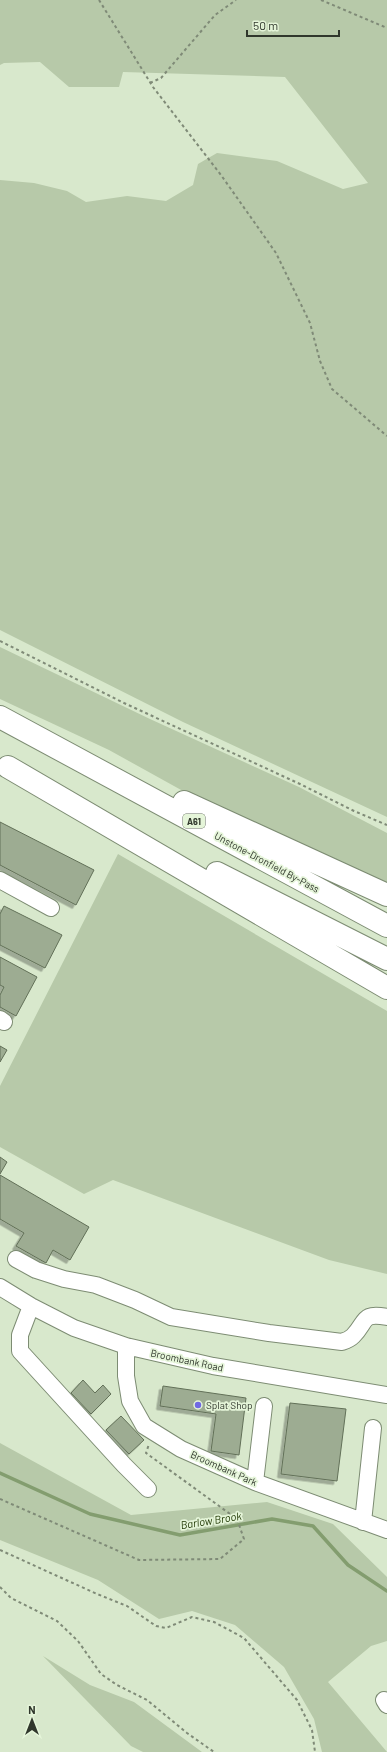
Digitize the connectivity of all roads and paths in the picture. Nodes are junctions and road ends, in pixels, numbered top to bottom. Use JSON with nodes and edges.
{"nodes":[{"id":1,"x":99,"y":0,"type":"edge"},
{"id":2,"x":236,"y":0,"type":"edge"},
{"id":3,"x":320,"y":0,"type":"edge"},
{"id":4,"x":387,"y":28,"type":"edge"},
{"id":5,"x":150,"y":83,"type":"junction"},
{"id":6,"x":387,"y":436,"type":"edge"},
{"id":7,"x":0,"y":641,"type":"edge"},
{"id":8,"x":0,"y":717,"type":"edge"},
{"id":9,"x":70,"y":754,"type":"junction"},
{"id":10,"x":4,"y":764,"type":"edge"},
{"id":11,"x":387,"y":825,"type":"edge"},
{"id":12,"x":0,"y":880,"type":"edge"},
{"id":13,"x":387,"y":895,"type":"edge"},
{"id":14,"x":51,"y":908,"type":"dead end"},
{"id":15,"x":387,"y":926,"type":"edge"},
{"id":16,"x":387,"y":959,"type":"edge"},
{"id":17,"x":387,"y":988,"type":"edge"},
{"id":18,"x":16,"y":1258,"type":"dead end"},
{"id":19,"x":0,"y":1287,"type":"edge"},
{"id":20,"x":31,"y":1306,"type":"junction"},
{"id":21,"x":387,"y":1317,"type":"edge"},
{"id":22,"x":126,"y":1346,"type":"junction"},
{"id":23,"x":387,"y":1395,"type":"edge"},
{"id":24,"x":264,"y":1406,"type":"dead end"},
{"id":25,"x":373,"y":1428,"type":"dead end"},
{"id":26,"x":153,"y":1432,"type":"junction"},
{"id":27,"x":255,"y":1482,"type":"junction"},
{"id":28,"x":148,"y":1488,"type":"dead end"},
{"id":29,"x":0,"y":1499,"type":"edge"},
{"id":30,"x":363,"y":1522,"type":"junction"},
{"id":31,"x":387,"y":1530,"type":"edge"},
{"id":32,"x":0,"y":1550,"type":"edge"},
{"id":33,"x":0,"y":1587,"type":"edge"},
{"id":34,"x":214,"y":1752,"type":"edge"},
{"id":35,"x":315,"y":1752,"type":"edge"}],
"edges":[{"from":1,"to":5,"type":"path"},
{"from":2,"to":5,"type":"path"},
{"from":3,"to":4,"type":"path"},
{"from":5,"to":6,"type":"path"},
{"from":7,"to":11,"type":"path"},
{"from":8,"to":9,"type":"highway","name":"Unstone-Dronfield By-Pass","number":"A61"},
{"from":9,"to":13,"type":"highway","number":"A61"},
{"from":9,"to":15,"type":"highway","name":"Unstone-Dronfield By-Pass","number":"A61"},
{"from":10,"to":16,"type":"highway"},
{"from":10,"to":17,"type":"highway"},
{"from":12,"to":14,"type":"street"},
{"from":18,"to":21,"type":"street"},
{"from":19,"to":20,"type":"street","name":"Broombank Road"},
{"from":20,"to":22,"type":"street","name":"Broombank Road"},
{"from":20,"to":28,"type":"street"},
{"from":22,"to":23,"type":"street","name":"Broombank Road"},
{"from":22,"to":26,"type":"street","name":"Broombank Park"},
{"from":24,"to":27,"type":"street"},
{"from":25,"to":30,"type":"street"},
{"from":26,"to":27,"type":"street","name":"Broombank Park"},
{"from":26,"to":29,"type":"path"},
{"from":27,"to":30,"type":"street","name":"Broombank Park"},
{"from":30,"to":31,"type":"street","name":"Broombank Park"},
{"from":32,"to":35,"type":"path"},
{"from":33,"to":34,"type":"path"}]}
